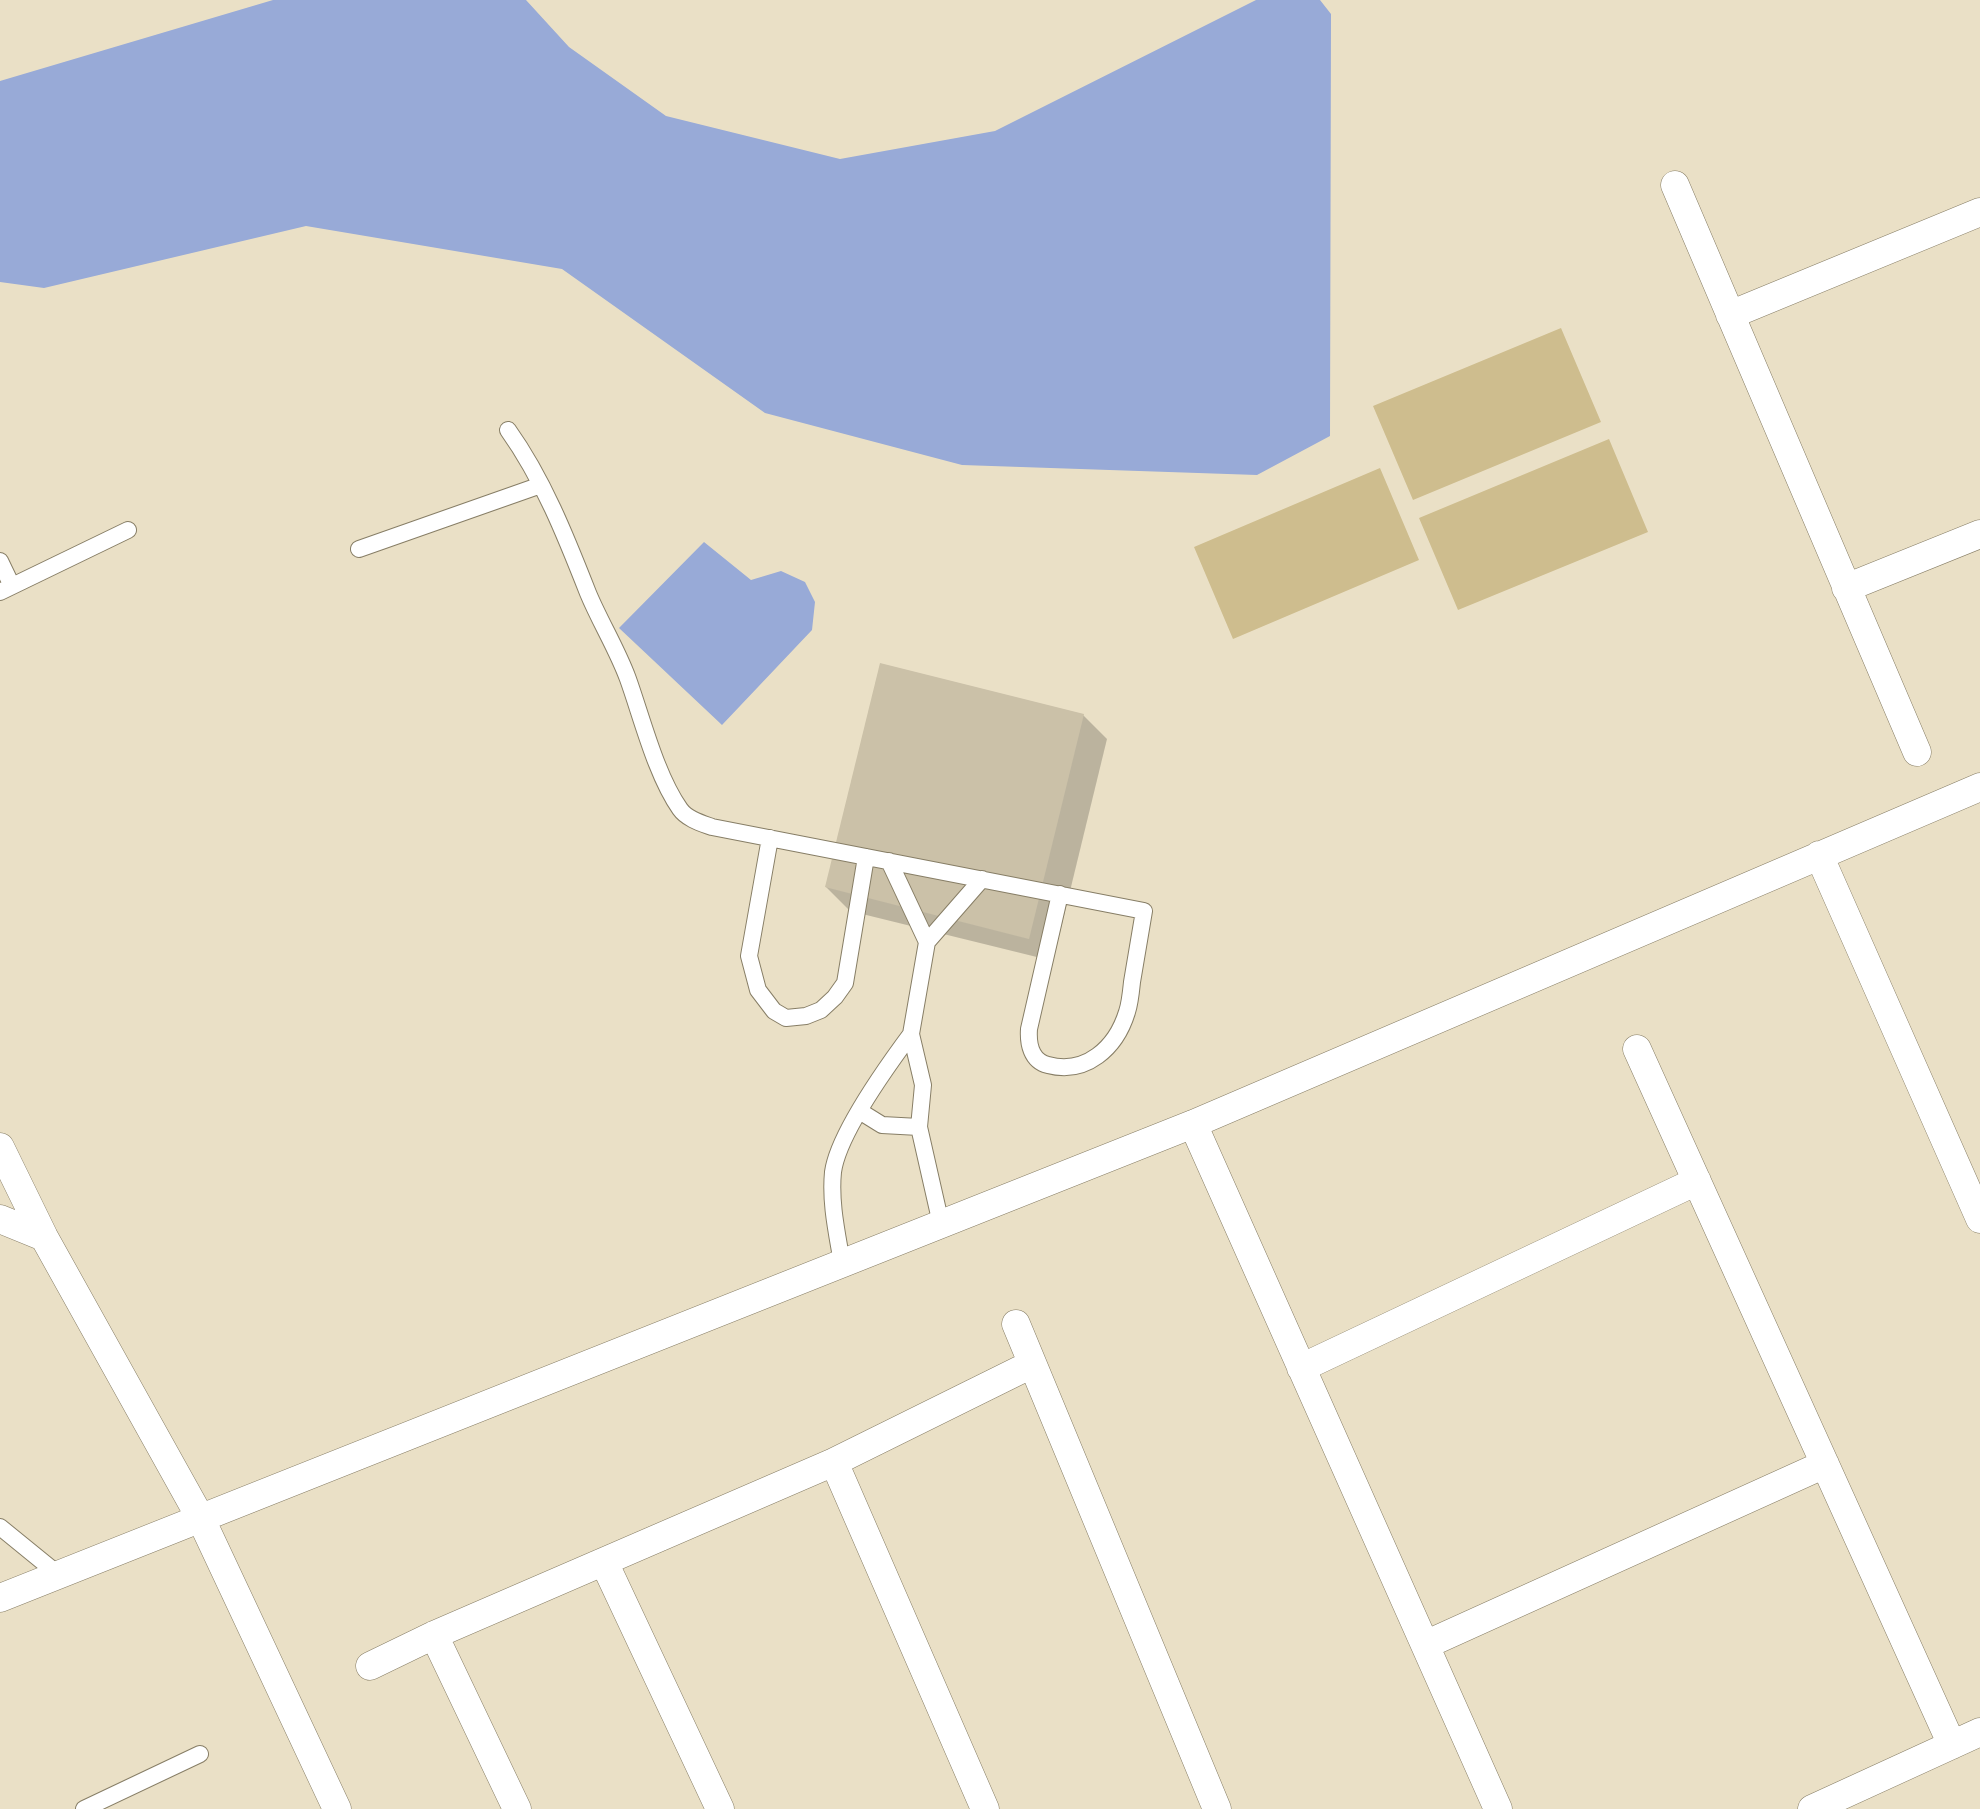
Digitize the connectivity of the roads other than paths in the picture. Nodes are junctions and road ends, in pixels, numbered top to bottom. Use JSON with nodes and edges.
{"nodes":[{"id":1,"x":1675,"y":185,"type":"dead end"},
{"id":2,"x":1980,"y":212,"type":"edge"},
{"id":3,"x":1730,"y":315,"type":"junction"},
{"id":4,"x":508,"y":430,"type":"dead end"},
{"id":5,"x":541,"y":485,"type":"junction"},
{"id":6,"x":128,"y":530,"type":"dead end"},
{"id":7,"x":1980,"y":534,"type":"edge"},
{"id":8,"x":359,"y":549,"type":"dead end"},
{"id":9,"x":0,"y":561,"type":"edge"},
{"id":10,"x":1846,"y":588,"type":"junction"},
{"id":11,"x":6,"y":589,"type":"edge"},
{"id":12,"x":1917,"y":752,"type":"dead end"},
{"id":13,"x":1980,"y":787,"type":"edge"},
{"id":14,"x":770,"y":838,"type":"junction"},
{"id":15,"x":1819,"y":855,"type":"junction"},
{"id":16,"x":866,"y":857,"type":"junction"},
{"id":17,"x":888,"y":861,"type":"junction"},
{"id":18,"x":982,"y":879,"type":"junction"},
{"id":19,"x":1060,"y":894,"type":"junction"},
{"id":20,"x":927,"y":942,"type":"junction"},
{"id":21,"x":911,"y":1034,"type":"junction"},
{"id":22,"x":1637,"y":1049,"type":"dead end"},
{"id":23,"x":861,"y":1112,"type":"junction"},
{"id":24,"x":1193,"y":1124,"type":"junction"},
{"id":25,"x":919,"y":1127,"type":"junction"},
{"id":26,"x":0,"y":1147,"type":"edge"},
{"id":27,"x":1697,"y":1181,"type":"junction"},
{"id":28,"x":0,"y":1219,"type":"edge"},
{"id":29,"x":1980,"y":1219,"type":"edge"},
{"id":30,"x":941,"y":1224,"type":"junction"},
{"id":31,"x":44,"y":1237,"type":"junction"},
{"id":32,"x":842,"y":1263,"type":"junction"},
{"id":33,"x":1016,"y":1324,"type":"dead end"},
{"id":34,"x":1032,"y":1364,"type":"junction"},
{"id":35,"x":1301,"y":1368,"type":"junction"},
{"id":36,"x":834,"y":1462,"type":"junction"},
{"id":37,"x":1825,"y":1464,"type":"junction"},
{"id":38,"x":201,"y":1519,"type":"junction"},
{"id":39,"x":0,"y":1527,"type":"edge"},
{"id":40,"x":604,"y":1562,"type":"junction"},
{"id":41,"x":59,"y":1574,"type":"junction"},
{"id":42,"x":0,"y":1598,"type":"edge"},
{"id":43,"x":434,"y":1635,"type":"junction"},
{"id":44,"x":1424,"y":1645,"type":"junction"},
{"id":45,"x":370,"y":1666,"type":"dead end"},
{"id":46,"x":1980,"y":1732,"type":"edge"},
{"id":47,"x":1952,"y":1745,"type":"junction"},
{"id":48,"x":200,"y":1754,"type":"dead end"},
{"id":49,"x":84,"y":1809,"type":"edge"},
{"id":50,"x":337,"y":1809,"type":"edge"},
{"id":51,"x":517,"y":1809,"type":"edge"},
{"id":52,"x":720,"y":1809,"type":"edge"},
{"id":53,"x":986,"y":1809,"type":"edge"},
{"id":54,"x":1217,"y":1809,"type":"edge"},
{"id":55,"x":1498,"y":1809,"type":"edge"},
{"id":56,"x":1812,"y":1809,"type":"edge"}],
"edges":[{"from":1,"to":3,"type":"street"},
{"from":2,"to":3,"type":"street"},
{"from":3,"to":10,"type":"street"},
{"from":4,"to":5,"type":"lane"},
{"from":5,"to":8,"type":"lane"},
{"from":5,"to":14,"type":"lane"},
{"from":6,"to":11,"type":"lane"},
{"from":7,"to":10,"type":"street"},
{"from":9,"to":11,"type":"lane"},
{"from":10,"to":12,"type":"street"},
{"from":13,"to":15,"type":"street"},
{"from":14,"to":16,"type":"lane"},
{"from":14,"to":16,"type":"lane"},
{"from":15,"to":24,"type":"street"},
{"from":15,"to":29,"type":"street"},
{"from":16,"to":17,"type":"lane"},
{"from":17,"to":18,"type":"lane"},
{"from":17,"to":20,"type":"lane"},
{"from":18,"to":19,"type":"lane"},
{"from":18,"to":20,"type":"lane"},
{"from":19,"to":19,"type":"lane"},
{"from":20,"to":21,"type":"lane"},
{"from":21,"to":23,"type":"lane"},
{"from":21,"to":25,"type":"lane"},
{"from":22,"to":27,"type":"street"},
{"from":23,"to":25,"type":"lane"},
{"from":23,"to":32,"type":"lane"},
{"from":24,"to":30,"type":"street"},
{"from":24,"to":35,"type":"street"},
{"from":25,"to":30,"type":"lane"},
{"from":26,"to":31,"type":"street"},
{"from":27,"to":35,"type":"street"},
{"from":27,"to":37,"type":"street"},
{"from":28,"to":31,"type":"street"},
{"from":30,"to":32,"type":"street"},
{"from":31,"to":38,"type":"street"},
{"from":32,"to":38,"type":"street"},
{"from":33,"to":34,"type":"street"},
{"from":34,"to":36,"type":"street"},
{"from":34,"to":54,"type":"street"},
{"from":35,"to":44,"type":"street"},
{"from":36,"to":40,"type":"street"},
{"from":36,"to":53,"type":"street"},
{"from":37,"to":44,"type":"street"},
{"from":37,"to":47,"type":"street"},
{"from":38,"to":41,"type":"street"},
{"from":38,"to":50,"type":"street"},
{"from":39,"to":41,"type":"lane"},
{"from":40,"to":43,"type":"street"},
{"from":40,"to":52,"type":"street"},
{"from":41,"to":42,"type":"street"},
{"from":43,"to":45,"type":"street"},
{"from":43,"to":51,"type":"street"},
{"from":44,"to":55,"type":"street"},
{"from":46,"to":47,"type":"street"},
{"from":47,"to":56,"type":"street"},
{"from":48,"to":49,"type":"lane"}]}
